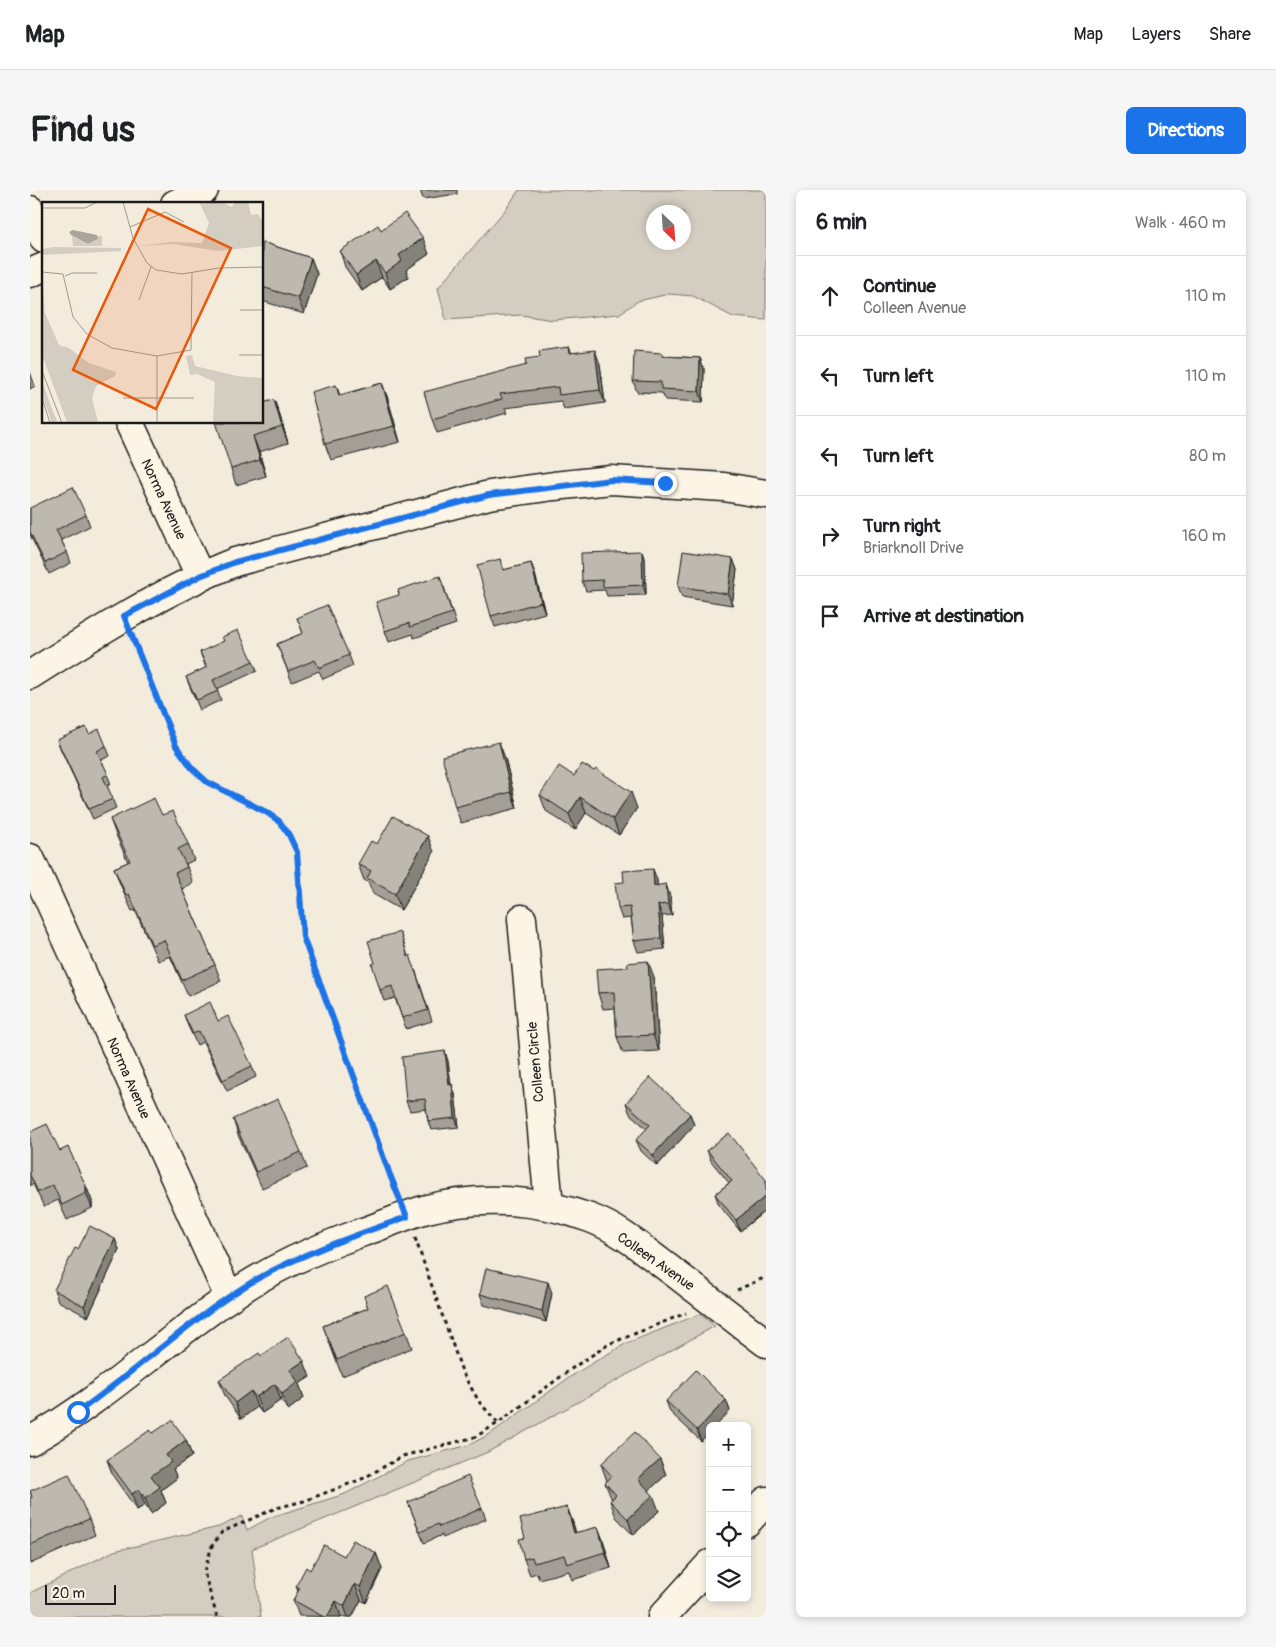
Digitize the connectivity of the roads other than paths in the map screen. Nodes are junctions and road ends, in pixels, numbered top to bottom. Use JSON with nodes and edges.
{"nodes":[{"id":1,"x":204,"y":190,"type":"edge"},
{"id":2,"x":179,"y":202,"type":"edge"},
{"id":3,"x":30,"y":210,"type":"edge"},
{"id":4,"x":42,"y":235,"type":"edge"},
{"id":5,"x":42,"y":268,"type":"edge"},
{"id":6,"x":30,"y":273,"type":"edge"},
{"id":7,"x":130,"y":424,"type":"edge"},
{"id":8,"x":766,"y":494,"type":"edge"},
{"id":9,"x":200,"y":576,"type":"junction"},
{"id":10,"x":30,"y":675,"type":"edge"},
{"id":11,"x":30,"y":858,"type":"edge"},
{"id":12,"x":522,"y":919,"type":"dead end"},
{"id":13,"x":548,"y":1206,"type":"junction"},
{"id":14,"x":229,"y":1297,"type":"junction"},
{"id":15,"x":766,"y":1343,"type":"edge"},
{"id":16,"x":30,"y":1441,"type":"edge"},
{"id":17,"x":766,"y":1501,"type":"edge"},
{"id":18,"x":751,"y":1518,"type":"edge"},
{"id":19,"x":706,"y":1568,"type":"edge"},
{"id":20,"x":662,"y":1617,"type":"edge"}],
"edges":[{"from":1,"to":2,"type":"street"},
{"from":3,"to":4,"type":"street"},
{"from":5,"to":6,"type":"street"},
{"from":7,"to":9,"type":"street","name":"Norma Avenue"},
{"from":8,"to":9,"type":"street"},
{"from":9,"to":10,"type":"street"},
{"from":11,"to":14,"type":"street","name":"Norma Avenue"},
{"from":12,"to":13,"type":"street","name":"Colleen Circle"},
{"from":13,"to":14,"type":"street","name":"Colleen Avenue"},
{"from":13,"to":15,"type":"street","name":"Colleen Avenue"},
{"from":14,"to":16,"type":"street","name":"Colleen Avenue"},
{"from":17,"to":18,"type":"street"},
{"from":19,"to":20,"type":"street"}]}
